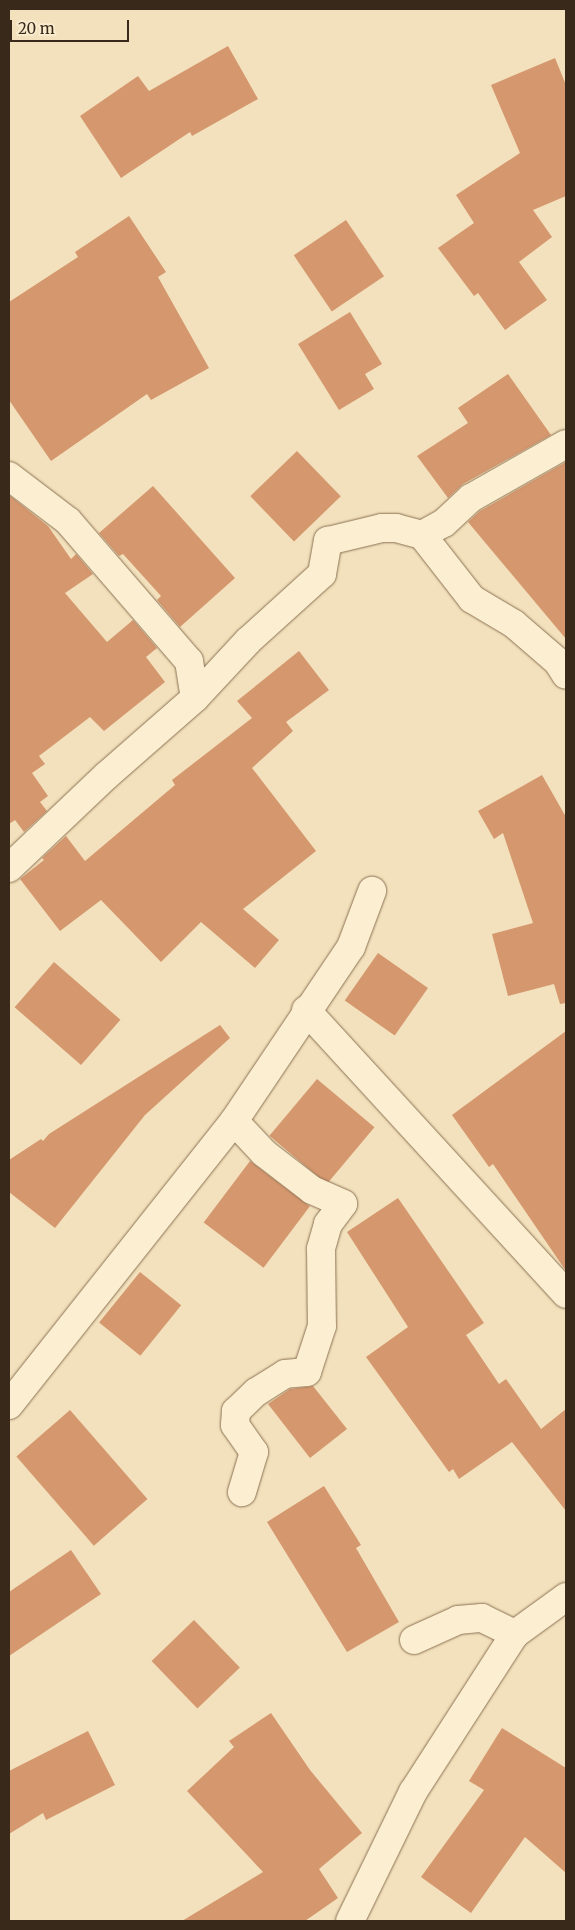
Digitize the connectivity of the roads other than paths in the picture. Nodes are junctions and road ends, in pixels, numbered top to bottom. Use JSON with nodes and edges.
{"nodes":[{"id":1,"x":566,"y":444,"type":"edge"},
{"id":2,"x":9,"y":476,"type":"edge"},
{"id":3,"x":422,"y":535,"type":"junction"},
{"id":4,"x":566,"y":675,"type":"edge"},
{"id":5,"x":195,"y":698,"type":"junction"},
{"id":6,"x":9,"y":868,"type":"edge"},
{"id":7,"x":372,"y":891,"type":"dead end"},
{"id":8,"x":306,"y":1010,"type":"junction"},
{"id":9,"x":234,"y":1121,"type":"junction"},
{"id":10,"x":566,"y":1294,"type":"edge"},
{"id":11,"x":9,"y":1405,"type":"edge"},
{"id":12,"x":242,"y":1492,"type":"dead end"},
{"id":13,"x":566,"y":1598,"type":"edge"},
{"id":14,"x":515,"y":1634,"type":"junction"},
{"id":15,"x":414,"y":1640,"type":"dead end"},
{"id":16,"x":350,"y":1921,"type":"edge"}],
"edges":[{"from":1,"to":3,"type":"street"},
{"from":2,"to":5,"type":"street"},
{"from":3,"to":4,"type":"street"},
{"from":3,"to":5,"type":"street"},
{"from":5,"to":6,"type":"street"},
{"from":7,"to":8,"type":"street"},
{"from":8,"to":9,"type":"street"},
{"from":8,"to":10,"type":"street"},
{"from":9,"to":11,"type":"street"},
{"from":9,"to":12,"type":"street"},
{"from":13,"to":14,"type":"street"},
{"from":14,"to":15,"type":"street"},
{"from":14,"to":16,"type":"street"}]}
